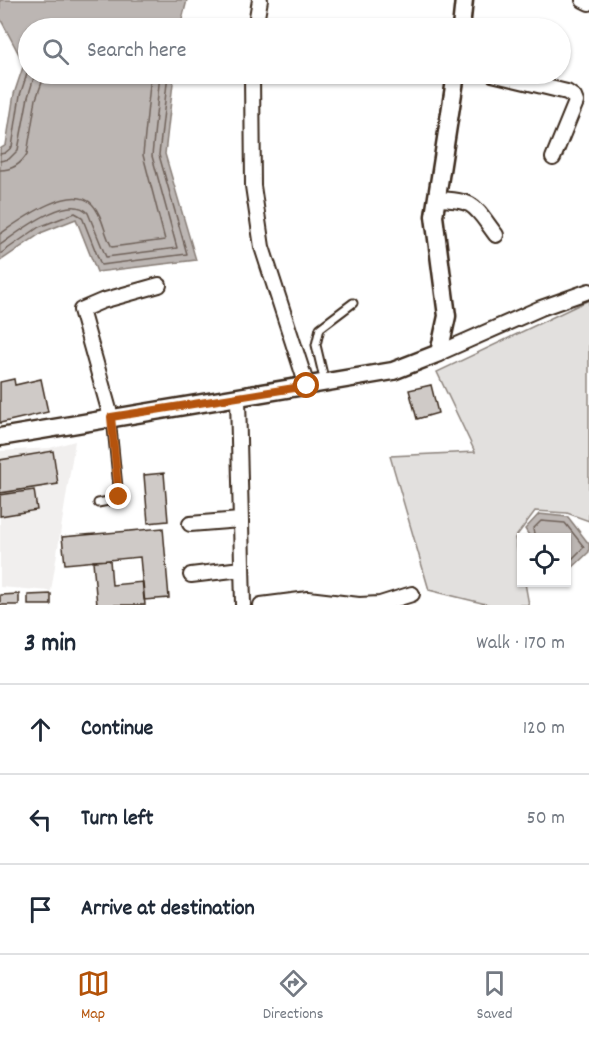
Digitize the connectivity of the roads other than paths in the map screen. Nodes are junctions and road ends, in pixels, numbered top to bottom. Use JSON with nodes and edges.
{"nodes":[{"id":1,"x":260,"y":0,"type":"edge"},
{"id":2,"x":464,"y":0,"type":"edge"},
{"id":3,"x":583,"y":0,"type":"edge"},
{"id":4,"x":589,"y":3,"type":"edge"},
{"id":5,"x":257,"y":18,"type":"edge"},
{"id":6,"x":462,"y":18,"type":"edge"},
{"id":7,"x":252,"y":84,"type":"edge"},
{"id":8,"x":454,"y":84,"type":"edge"},
{"id":9,"x":534,"y":84,"type":"edge"},
{"id":10,"x":553,"y":158,"type":"dead end"},
{"id":11,"x":437,"y":199,"type":"junction"},
{"id":12,"x":496,"y":235,"type":"dead end"},
{"id":13,"x":159,"y":285,"type":"dead end"},
{"id":14,"x":589,"y":291,"type":"edge"},
{"id":15,"x":353,"y":303,"type":"dead end"},
{"id":16,"x":439,"y":353,"type":"junction"},
{"id":17,"x":325,"y":383,"type":"junction"},
{"id":18,"x":307,"y":386,"type":"junction"},
{"id":19,"x":238,"y":398,"type":"junction"},
{"id":20,"x":111,"y":417,"type":"junction"},
{"id":21,"x":0,"y":437,"type":"edge"},
{"id":22,"x":98,"y":502,"type":"dead end"},
{"id":23,"x":240,"y":520,"type":"junction"},
{"id":24,"x":190,"y":524,"type":"dead end"},
{"id":25,"x":241,"y":569,"type":"junction"},
{"id":26,"x":192,"y":575,"type":"dead end"},
{"id":27,"x":412,"y":594,"type":"dead end"},
{"id":28,"x":243,"y":605,"type":"edge"},
{"id":29,"x":261,"y":605,"type":"edge"}],
"edges":[{"from":1,"to":5,"type":"street"},
{"from":2,"to":6,"type":"street"},
{"from":3,"to":4,"type":"street"},
{"from":7,"to":18,"type":"street"},
{"from":8,"to":11,"type":"street"},
{"from":9,"to":10,"type":"street"},
{"from":11,"to":12,"type":"street"},
{"from":11,"to":16,"type":"street"},
{"from":13,"to":20,"type":"street"},
{"from":14,"to":16,"type":"street"},
{"from":15,"to":17,"type":"lane"},
{"from":16,"to":17,"type":"street"},
{"from":17,"to":18,"type":"street"},
{"from":18,"to":19,"type":"street"},
{"from":19,"to":20,"type":"street"},
{"from":19,"to":23,"type":"street"},
{"from":20,"to":21,"type":"street"},
{"from":20,"to":22,"type":"lane"},
{"from":23,"to":24,"type":"street"},
{"from":23,"to":25,"type":"street"},
{"from":25,"to":26,"type":"street"},
{"from":25,"to":28,"type":"street"},
{"from":27,"to":29,"type":"street"}]}
